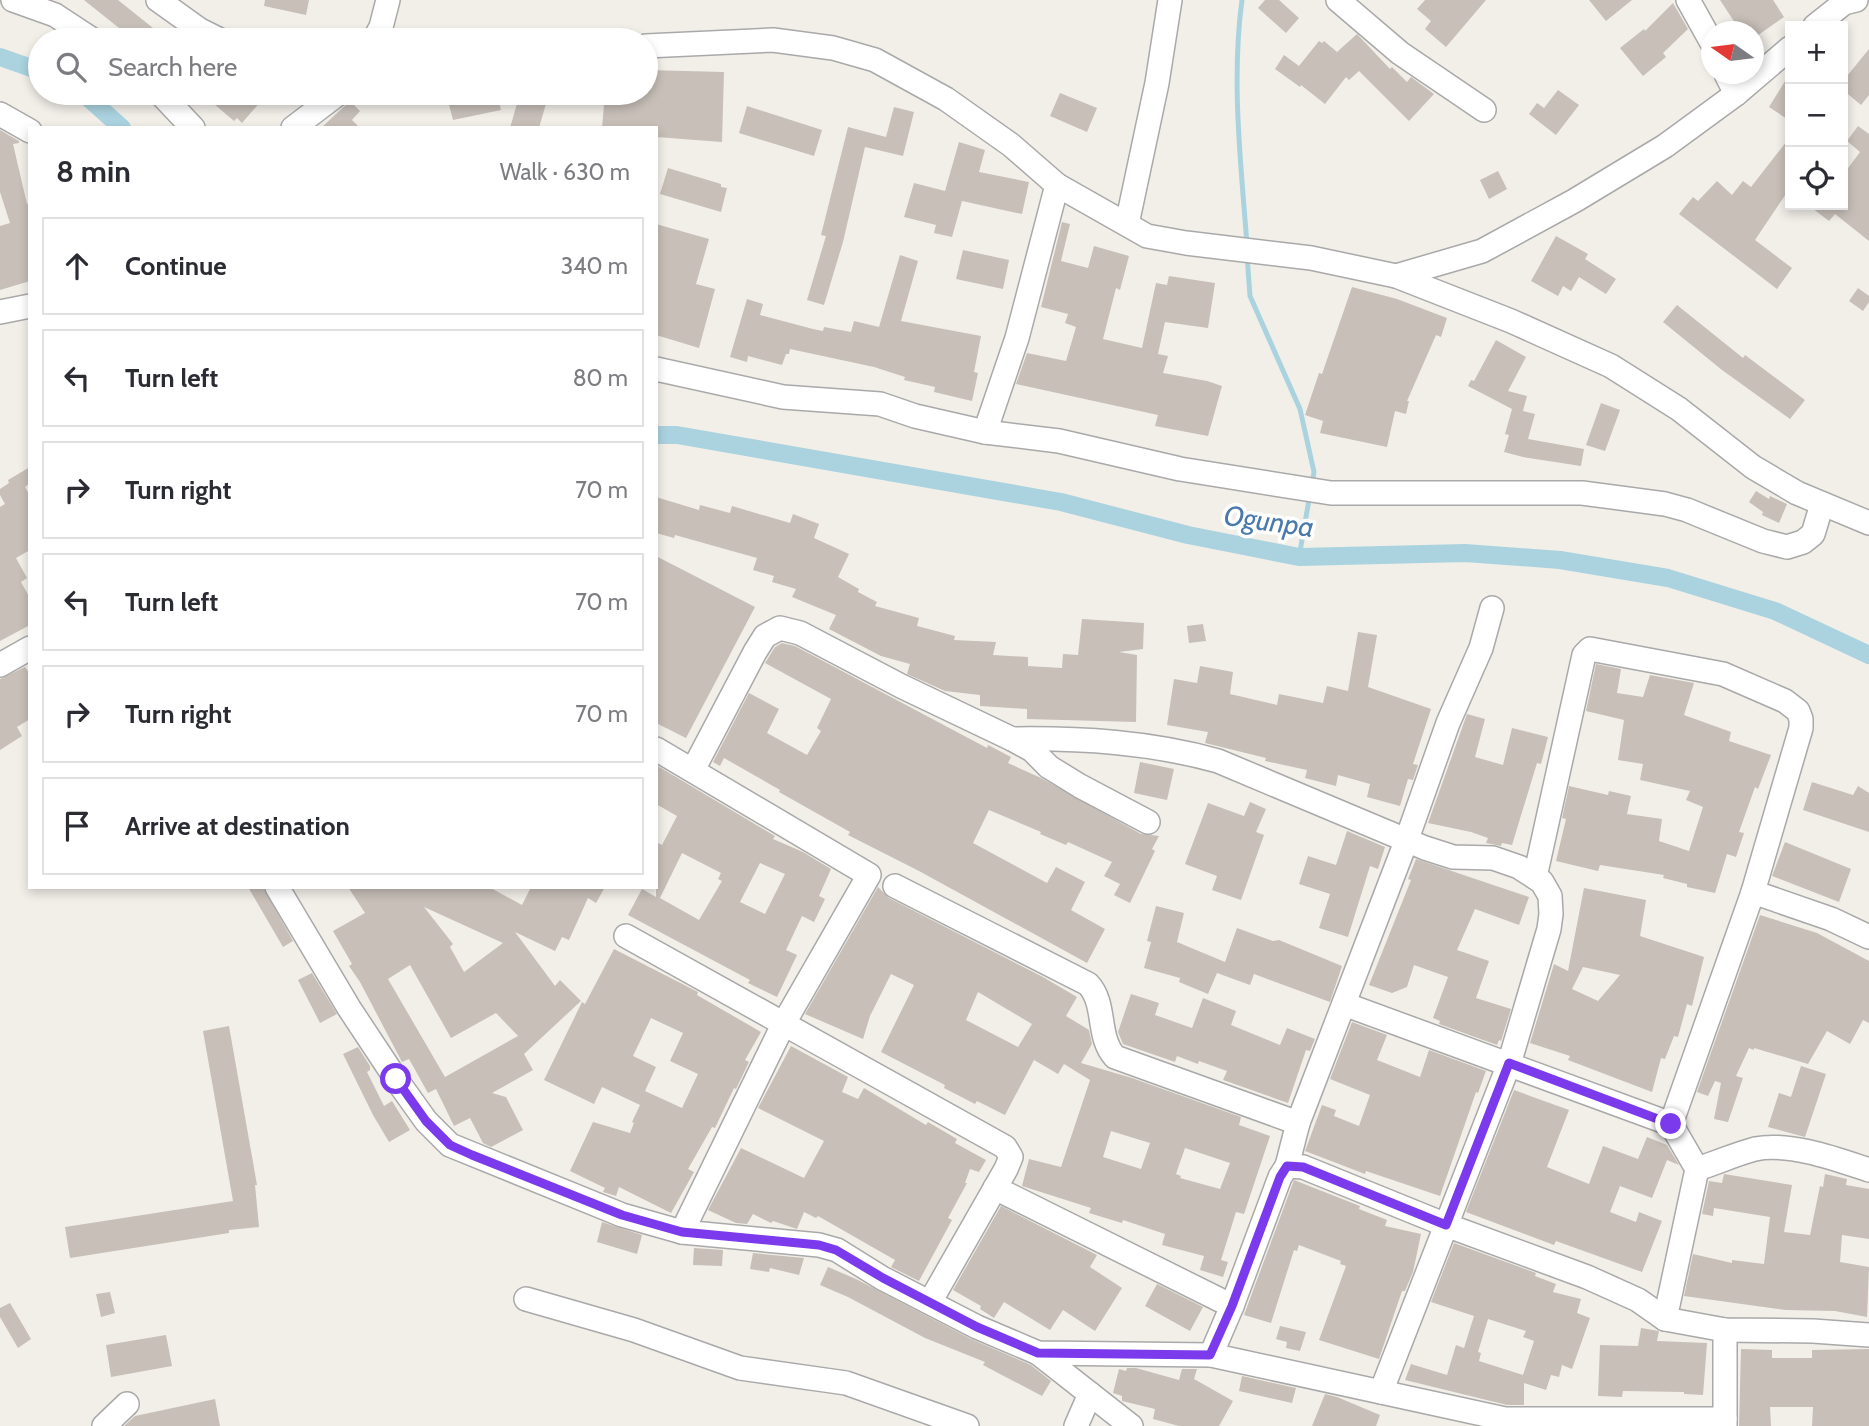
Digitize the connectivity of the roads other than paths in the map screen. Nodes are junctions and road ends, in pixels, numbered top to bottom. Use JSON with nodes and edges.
{"nodes":[{"id":1,"x":13,"y":0,"type":"edge"},
{"id":2,"x":158,"y":0,"type":"edge"},
{"id":3,"x":388,"y":0,"type":"edge"},
{"id":4,"x":1170,"y":0,"type":"edge"},
{"id":5,"x":1338,"y":0,"type":"edge"},
{"id":6,"x":1688,"y":0,"type":"edge"},
{"id":7,"x":1857,"y":0,"type":"edge"},
{"id":8,"x":1869,"y":1,"type":"edge"},
{"id":9,"x":1822,"y":21,"type":"edge"},
{"id":10,"x":1701,"y":23,"type":"edge"},
{"id":11,"x":75,"y":28,"type":"edge"},
{"id":12,"x":197,"y":28,"type":"edge"},
{"id":13,"x":380,"y":28,"type":"edge"},
{"id":14,"x":658,"y":45,"type":"edge"},
{"id":15,"x":1785,"y":52,"type":"edge"},
{"id":16,"x":1731,"y":84,"type":"edge"},
{"id":17,"x":1736,"y":94,"type":"junction"},
{"id":18,"x":172,"y":105,"type":"edge"},
{"id":19,"x":319,"y":105,"type":"edge"},
{"id":20,"x":1484,"y":110,"type":"dead end"},
{"id":21,"x":0,"y":114,"type":"edge"},
{"id":22,"x":192,"y":126,"type":"edge"},
{"id":23,"x":295,"y":126,"type":"edge"},
{"id":24,"x":28,"y":130,"type":"edge"},
{"id":25,"x":1057,"y":185,"type":"junction"},
{"id":26,"x":1127,"y":224,"type":"junction"},
{"id":27,"x":1396,"y":276,"type":"junction"},
{"id":28,"x":28,"y":306,"type":"edge"},
{"id":29,"x":0,"y":312,"type":"edge"},
{"id":30,"x":658,"y":369,"type":"edge"},
{"id":31,"x":985,"y":432,"type":"junction"},
{"id":32,"x":1822,"y":504,"type":"junction"},
{"id":33,"x":1869,"y":523,"type":"edge"},
{"id":34,"x":1492,"y":608,"type":"dead end"},
{"id":35,"x":28,"y":649,"type":"edge"},
{"id":36,"x":0,"y":665,"type":"edge"},
{"id":37,"x":1012,"y":738,"type":"junction"},
{"id":38,"x":658,"y":750,"type":"edge"},
{"id":39,"x":693,"y":770,"type":"junction"},
{"id":40,"x":1148,"y":822,"type":"dead end"},
{"id":41,"x":1407,"y":839,"type":"junction"},
{"id":42,"x":1535,"y":877,"type":"junction"},
{"id":43,"x":895,"y":886,"type":"dead end"},
{"id":44,"x":278,"y":889,"type":"edge"},
{"id":45,"x":1753,"y":892,"type":"junction"},
{"id":46,"x":626,"y":936,"type":"dead end"},
{"id":47,"x":1869,"y":937,"type":"edge"},
{"id":48,"x":1343,"y":1004,"type":"junction"},
{"id":49,"x":785,"y":1023,"type":"junction"},
{"id":50,"x":1509,"y":1063,"type":"junction"},
{"id":51,"x":1298,"y":1123,"type":"junction"},
{"id":52,"x":1671,"y":1124,"type":"junction"},
{"id":53,"x":1287,"y":1166,"type":"junction"},
{"id":54,"x":1697,"y":1169,"type":"junction"},
{"id":55,"x":1869,"y":1170,"type":"edge"},
{"id":56,"x":995,"y":1188,"type":"junction"},
{"id":57,"x":1446,"y":1225,"type":"junction"},
{"id":58,"x":682,"y":1232,"type":"junction"},
{"id":59,"x":526,"y":1299,"type":"dead end"},
{"id":60,"x":930,"y":1302,"type":"junction"},
{"id":61,"x":1232,"y":1306,"type":"junction"},
{"id":62,"x":1665,"y":1319,"type":"junction"},
{"id":63,"x":1725,"y":1330,"type":"junction"},
{"id":64,"x":1869,"y":1335,"type":"edge"},
{"id":65,"x":1038,"y":1353,"type":"junction"},
{"id":66,"x":1210,"y":1355,"type":"junction"},
{"id":67,"x":1381,"y":1392,"type":"junction"},
{"id":68,"x":1090,"y":1394,"type":"junction"},
{"id":69,"x":127,"y":1404,"type":"dead end"},
{"id":70,"x":1551,"y":1422,"type":"edge"},
{"id":71,"x":1725,"y":1423,"type":"edge"},
{"id":72,"x":964,"y":1425,"type":"edge"},
{"id":73,"x":104,"y":1426,"type":"edge"},
{"id":74,"x":1076,"y":1426,"type":"edge"},
{"id":75,"x":1131,"y":1426,"type":"edge"}],
"edges":[{"from":1,"to":11,"type":"street"},
{"from":2,"to":12,"type":"street"},
{"from":3,"to":13,"type":"street"},
{"from":4,"to":26,"type":"street"},
{"from":5,"to":20,"type":"street"},
{"from":6,"to":10,"type":"street"},
{"from":7,"to":8,"type":"street"},
{"from":7,"to":9,"type":"street"},
{"from":14,"to":25,"type":"street"},
{"from":15,"to":17,"type":"street"},
{"from":16,"to":17,"type":"street"},
{"from":17,"to":27,"type":"street"},
{"from":18,"to":22,"type":"street"},
{"from":19,"to":23,"type":"street"},
{"from":21,"to":24,"type":"street"},
{"from":25,"to":26,"type":"street"},
{"from":25,"to":31,"type":"street"},
{"from":26,"to":27,"type":"street"},
{"from":27,"to":32,"type":"street"},
{"from":28,"to":29,"type":"street"},
{"from":30,"to":31,"type":"street"},
{"from":31,"to":32,"type":"street"},
{"from":32,"to":33,"type":"street"},
{"from":34,"to":41,"type":"street"},
{"from":35,"to":36,"type":"street"},
{"from":37,"to":39,"type":"street"},
{"from":37,"to":40,"type":"street"},
{"from":37,"to":41,"type":"street"},
{"from":38,"to":39,"type":"street"},
{"from":39,"to":49,"type":"street"},
{"from":41,"to":42,"type":"street"},
{"from":41,"to":48,"type":"street"},
{"from":42,"to":45,"type":"street"},
{"from":42,"to":50,"type":"street"},
{"from":43,"to":51,"type":"street"},
{"from":44,"to":58,"type":"street"},
{"from":45,"to":47,"type":"street"},
{"from":45,"to":52,"type":"street"},
{"from":46,"to":49,"type":"street"},
{"from":48,"to":50,"type":"street"},
{"from":48,"to":51,"type":"street"},
{"from":49,"to":56,"type":"street"},
{"from":49,"to":58,"type":"street"},
{"from":50,"to":52,"type":"street"},
{"from":50,"to":57,"type":"street"},
{"from":51,"to":53,"type":"street"},
{"from":52,"to":54,"type":"street"},
{"from":53,"to":57,"type":"street"},
{"from":53,"to":61,"type":"street"},
{"from":54,"to":55,"type":"street"},
{"from":54,"to":62,"type":"street"},
{"from":56,"to":60,"type":"street"},
{"from":56,"to":61,"type":"street"},
{"from":57,"to":62,"type":"street"},
{"from":57,"to":67,"type":"street"},
{"from":58,"to":60,"type":"street"},
{"from":59,"to":72,"type":"street"},
{"from":60,"to":65,"type":"street"},
{"from":61,"to":66,"type":"street"},
{"from":62,"to":63,"type":"street"},
{"from":63,"to":64,"type":"street"},
{"from":63,"to":71,"type":"street"},
{"from":65,"to":66,"type":"street"},
{"from":65,"to":68,"type":"street"},
{"from":66,"to":67,"type":"street"},
{"from":67,"to":70,"type":"street"},
{"from":68,"to":74,"type":"street"},
{"from":68,"to":75,"type":"street"},
{"from":69,"to":73,"type":"street"},
{"from":70,"to":71,"type":"street"}]}
